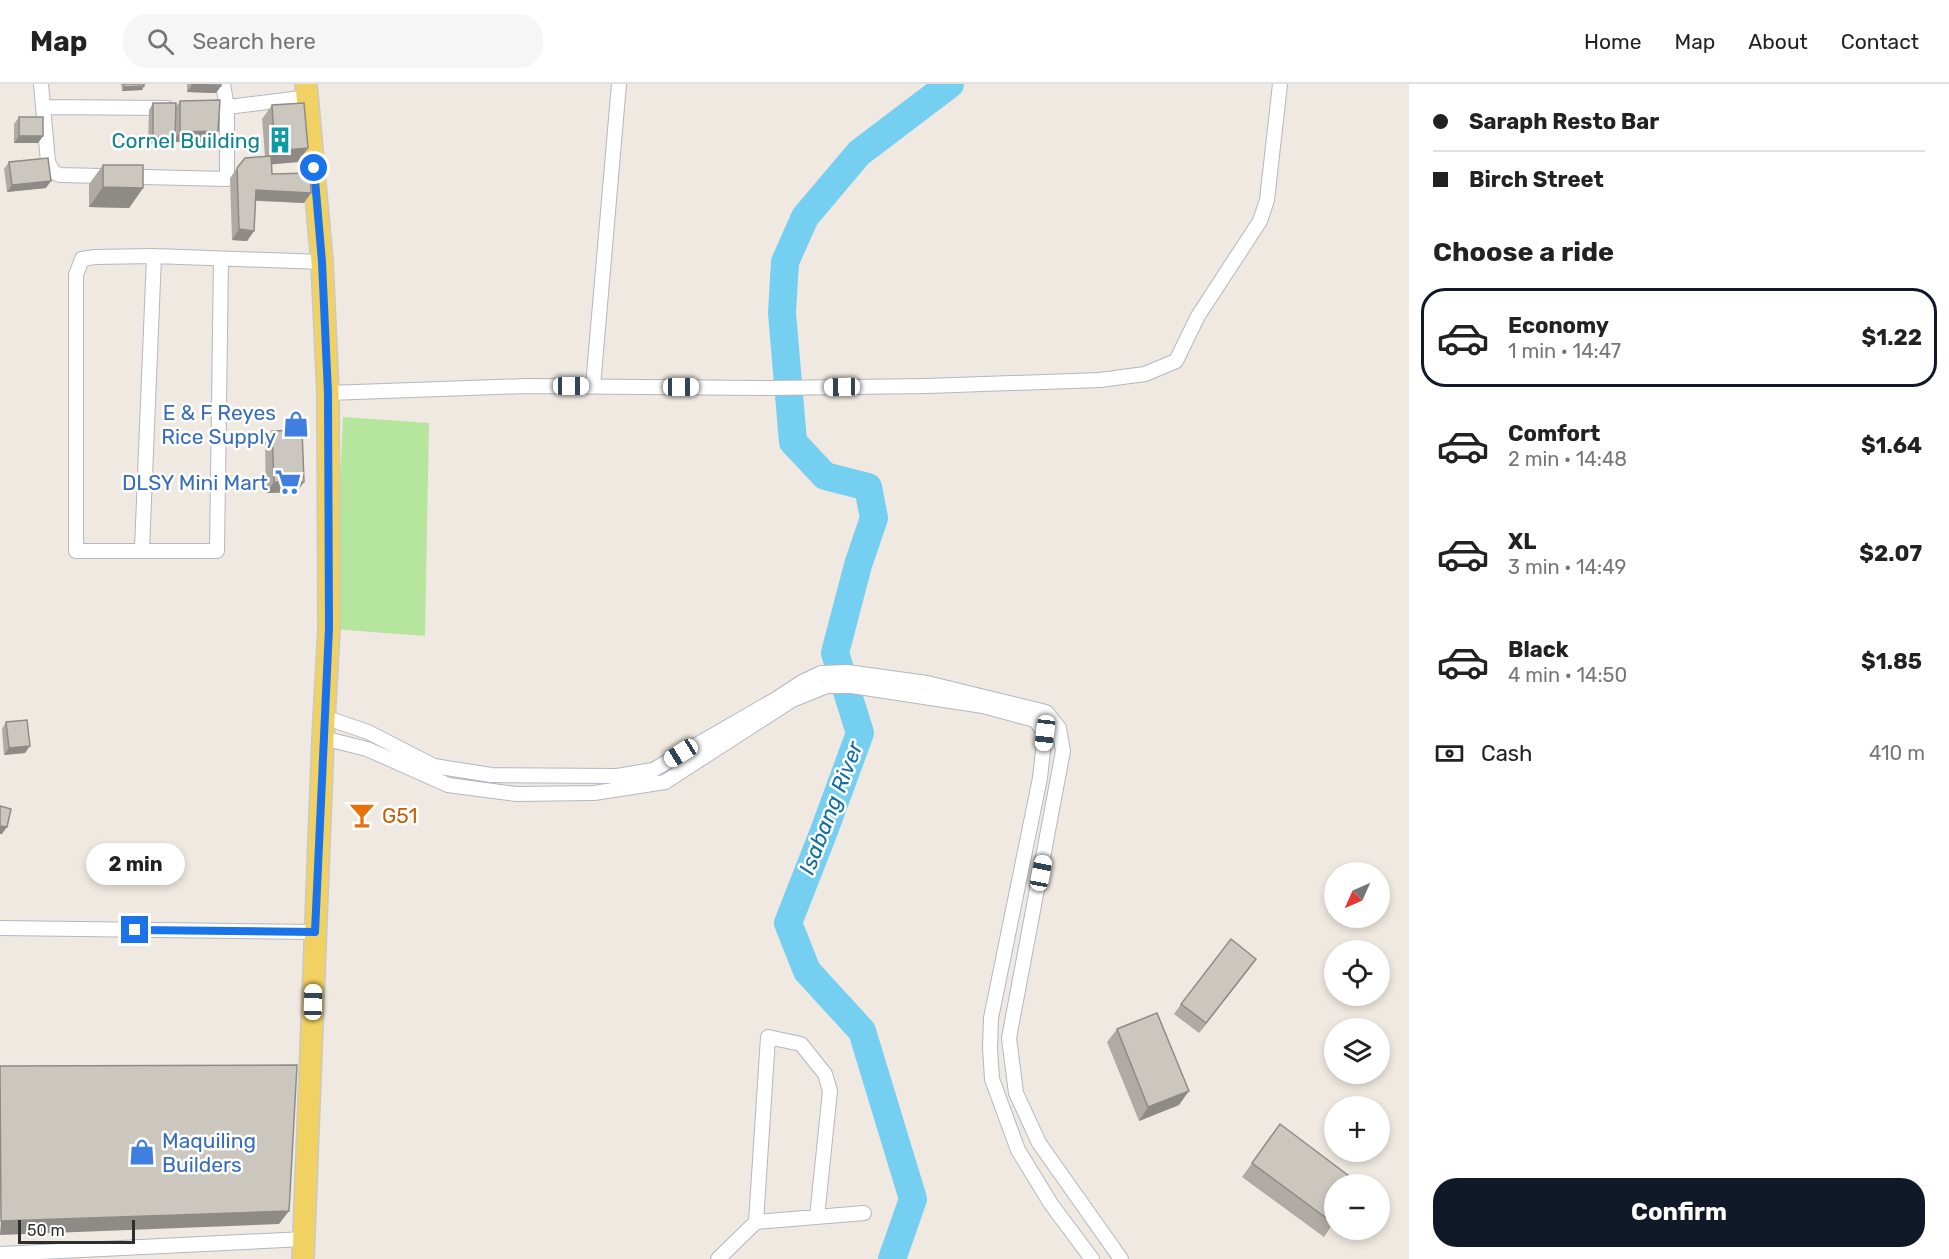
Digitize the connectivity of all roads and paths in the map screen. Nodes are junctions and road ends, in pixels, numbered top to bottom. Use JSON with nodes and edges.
{"nodes":[{"id":1,"x":40,"y":84,"type":"edge"},
{"id":2,"x":223,"y":84,"type":"edge"},
{"id":3,"x":619,"y":84,"type":"edge"},
{"id":4,"x":1280,"y":84,"type":"edge"},
{"id":5,"x":308,"y":91,"type":"edge"},
{"id":6,"x":44,"y":107,"type":"junction"},
{"id":7,"x":179,"y":108,"type":"edge"},
{"id":8,"x":203,"y":108,"type":"edge"},
{"id":9,"x":226,"y":108,"type":"junction"},
{"id":10,"x":154,"y":256,"type":"junction"},
{"id":11,"x":221,"y":259,"type":"junction"},
{"id":12,"x":322,"y":262,"type":"junction"},
{"id":13,"x":593,"y":386,"type":"junction"},
{"id":14,"x":328,"y":393,"type":"junction"},
{"id":15,"x":142,"y":549,"type":"junction"},
{"id":16,"x":850,"y":679,"type":"junction"},
{"id":17,"x":824,"y":680,"type":"junction"},
{"id":18,"x":323,"y":727,"type":"junction"},
{"id":19,"x":1016,"y":901,"type":"junction"},
{"id":20,"x":1035,"y":907,"type":"junction"},
{"id":21,"x":0,"y":928,"type":"edge"},
{"id":22,"x":315,"y":932,"type":"junction"},
{"id":23,"x":1059,"y":1171,"type":"junction"},
{"id":24,"x":1038,"y":1183,"type":"junction"},
{"id":25,"x":864,"y":1213,"type":"dead end"},
{"id":26,"x":817,"y":1217,"type":"junction"},
{"id":27,"x":756,"y":1222,"type":"junction"},
{"id":28,"x":304,"y":1249,"type":"edge"},
{"id":29,"x":0,"y":1254,"type":"edge"},
{"id":30,"x":718,"y":1259,"type":"edge"},
{"id":31,"x":1092,"y":1259,"type":"edge"},
{"id":32,"x":1121,"y":1259,"type":"edge"}],
"edges":[{"from":1,"to":6,"type":"street"},
{"from":2,"to":9,"type":"street"},
{"from":3,"to":13,"type":"street"},
{"from":4,"to":13,"type":"street"},
{"from":5,"to":9,"type":"street"},
{"from":5,"to":12,"type":"main road"},
{"from":6,"to":7,"type":"street"},
{"from":6,"to":9,"type":"street"},
{"from":8,"to":9,"type":"street"},
{"from":10,"to":11,"type":"street"},
{"from":10,"to":15,"type":"street"},
{"from":10,"to":15,"type":"street"},
{"from":11,"to":12,"type":"street"},
{"from":11,"to":15,"type":"street"},
{"from":12,"to":14,"type":"main road"},
{"from":13,"to":14,"type":"street"},
{"from":14,"to":18,"type":"main road"},
{"from":16,"to":17,"type":"street"},
{"from":16,"to":19,"type":"street"},
{"from":16,"to":20,"type":"street"},
{"from":17,"to":18,"type":"street"},
{"from":17,"to":18,"type":"street"},
{"from":18,"to":22,"type":"main road"},
{"from":19,"to":20,"type":"street"},
{"from":19,"to":24,"type":"street"},
{"from":20,"to":23,"type":"street"},
{"from":21,"to":22,"type":"street"},
{"from":22,"to":28,"type":"main road"},
{"from":23,"to":24,"type":"street"},
{"from":23,"to":32,"type":"street"},
{"from":24,"to":31,"type":"street"},
{"from":25,"to":26,"type":"street"},
{"from":26,"to":27,"type":"street"},
{"from":26,"to":27,"type":"street"},
{"from":27,"to":30,"type":"street"},
{"from":28,"to":29,"type":"street"}]}
